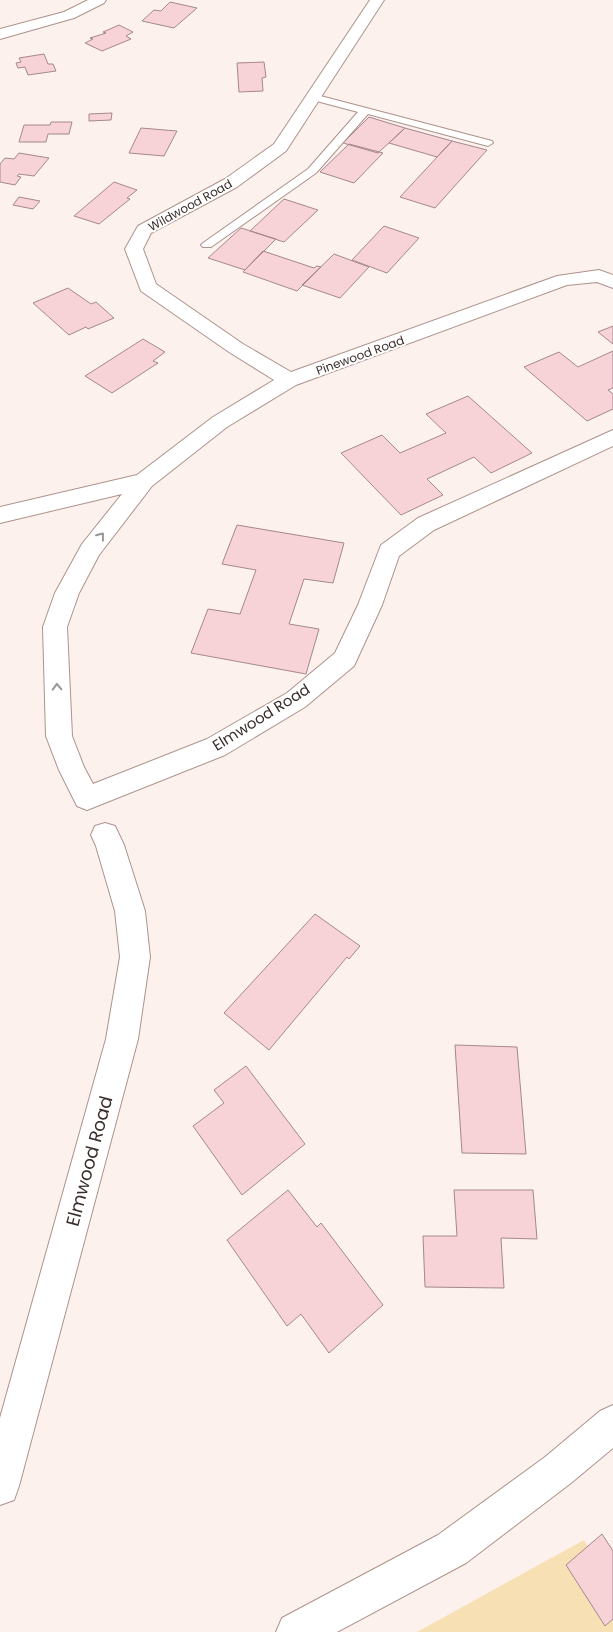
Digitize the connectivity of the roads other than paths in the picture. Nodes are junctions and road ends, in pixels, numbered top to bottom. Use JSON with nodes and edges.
{"nodes":[{"id":1,"x":98,"y":0,"type":"edge"},
{"id":2,"x":377,"y":0,"type":"edge"},
{"id":3,"x":0,"y":34,"type":"edge"},
{"id":4,"x":313,"y":97,"type":"junction"},
{"id":5,"x":366,"y":111,"type":"junction"},
{"id":6,"x":488,"y":143,"type":"dead end"},
{"id":7,"x":207,"y":245,"type":"dead end"},
{"id":8,"x":608,"y":276,"type":"edge"},
{"id":9,"x":289,"y":380,"type":"junction"},
{"id":10,"x":613,"y":437,"type":"edge"},
{"id":11,"x":144,"y":481,"type":"junction"},
{"id":12,"x":0,"y":515,"type":"edge"},
{"id":13,"x":59,"y":736,"type":"joint"},
{"id":14,"x":105,"y":835,"type":"dead end"},
{"id":15,"x":613,"y":1424,"type":"edge"},
{"id":16,"x":0,"y":1486,"type":"edge"},
{"id":17,"x":296,"y":1632,"type":"edge"}],
"edges":[{"from":1,"to":3,"type":"street"},
{"from":2,"to":4,"type":"street","name":"Wildwood Road"},
{"from":4,"to":5,"type":"lane"},
{"from":4,"to":9,"type":"street","name":"Wildwood Road"},
{"from":5,"to":6,"type":"lane"},
{"from":5,"to":7,"type":"lane"},
{"from":8,"to":9,"type":"street","name":"Pinewood Road"},
{"from":9,"to":11,"type":"street","name":"Pinewood Road"},
{"from":10,"to":13,"type":"street","name":"Elmwood Road"},
{"from":11,"to":12,"type":"street","name":"Pinewood Road"},
{"from":13,"to":11,"type":"street","name":"Pinewood Road","one_way":true},
{"from":14,"to":16,"type":"street","name":"Elmwood Road"},
{"from":15,"to":17,"type":"street"}]}
